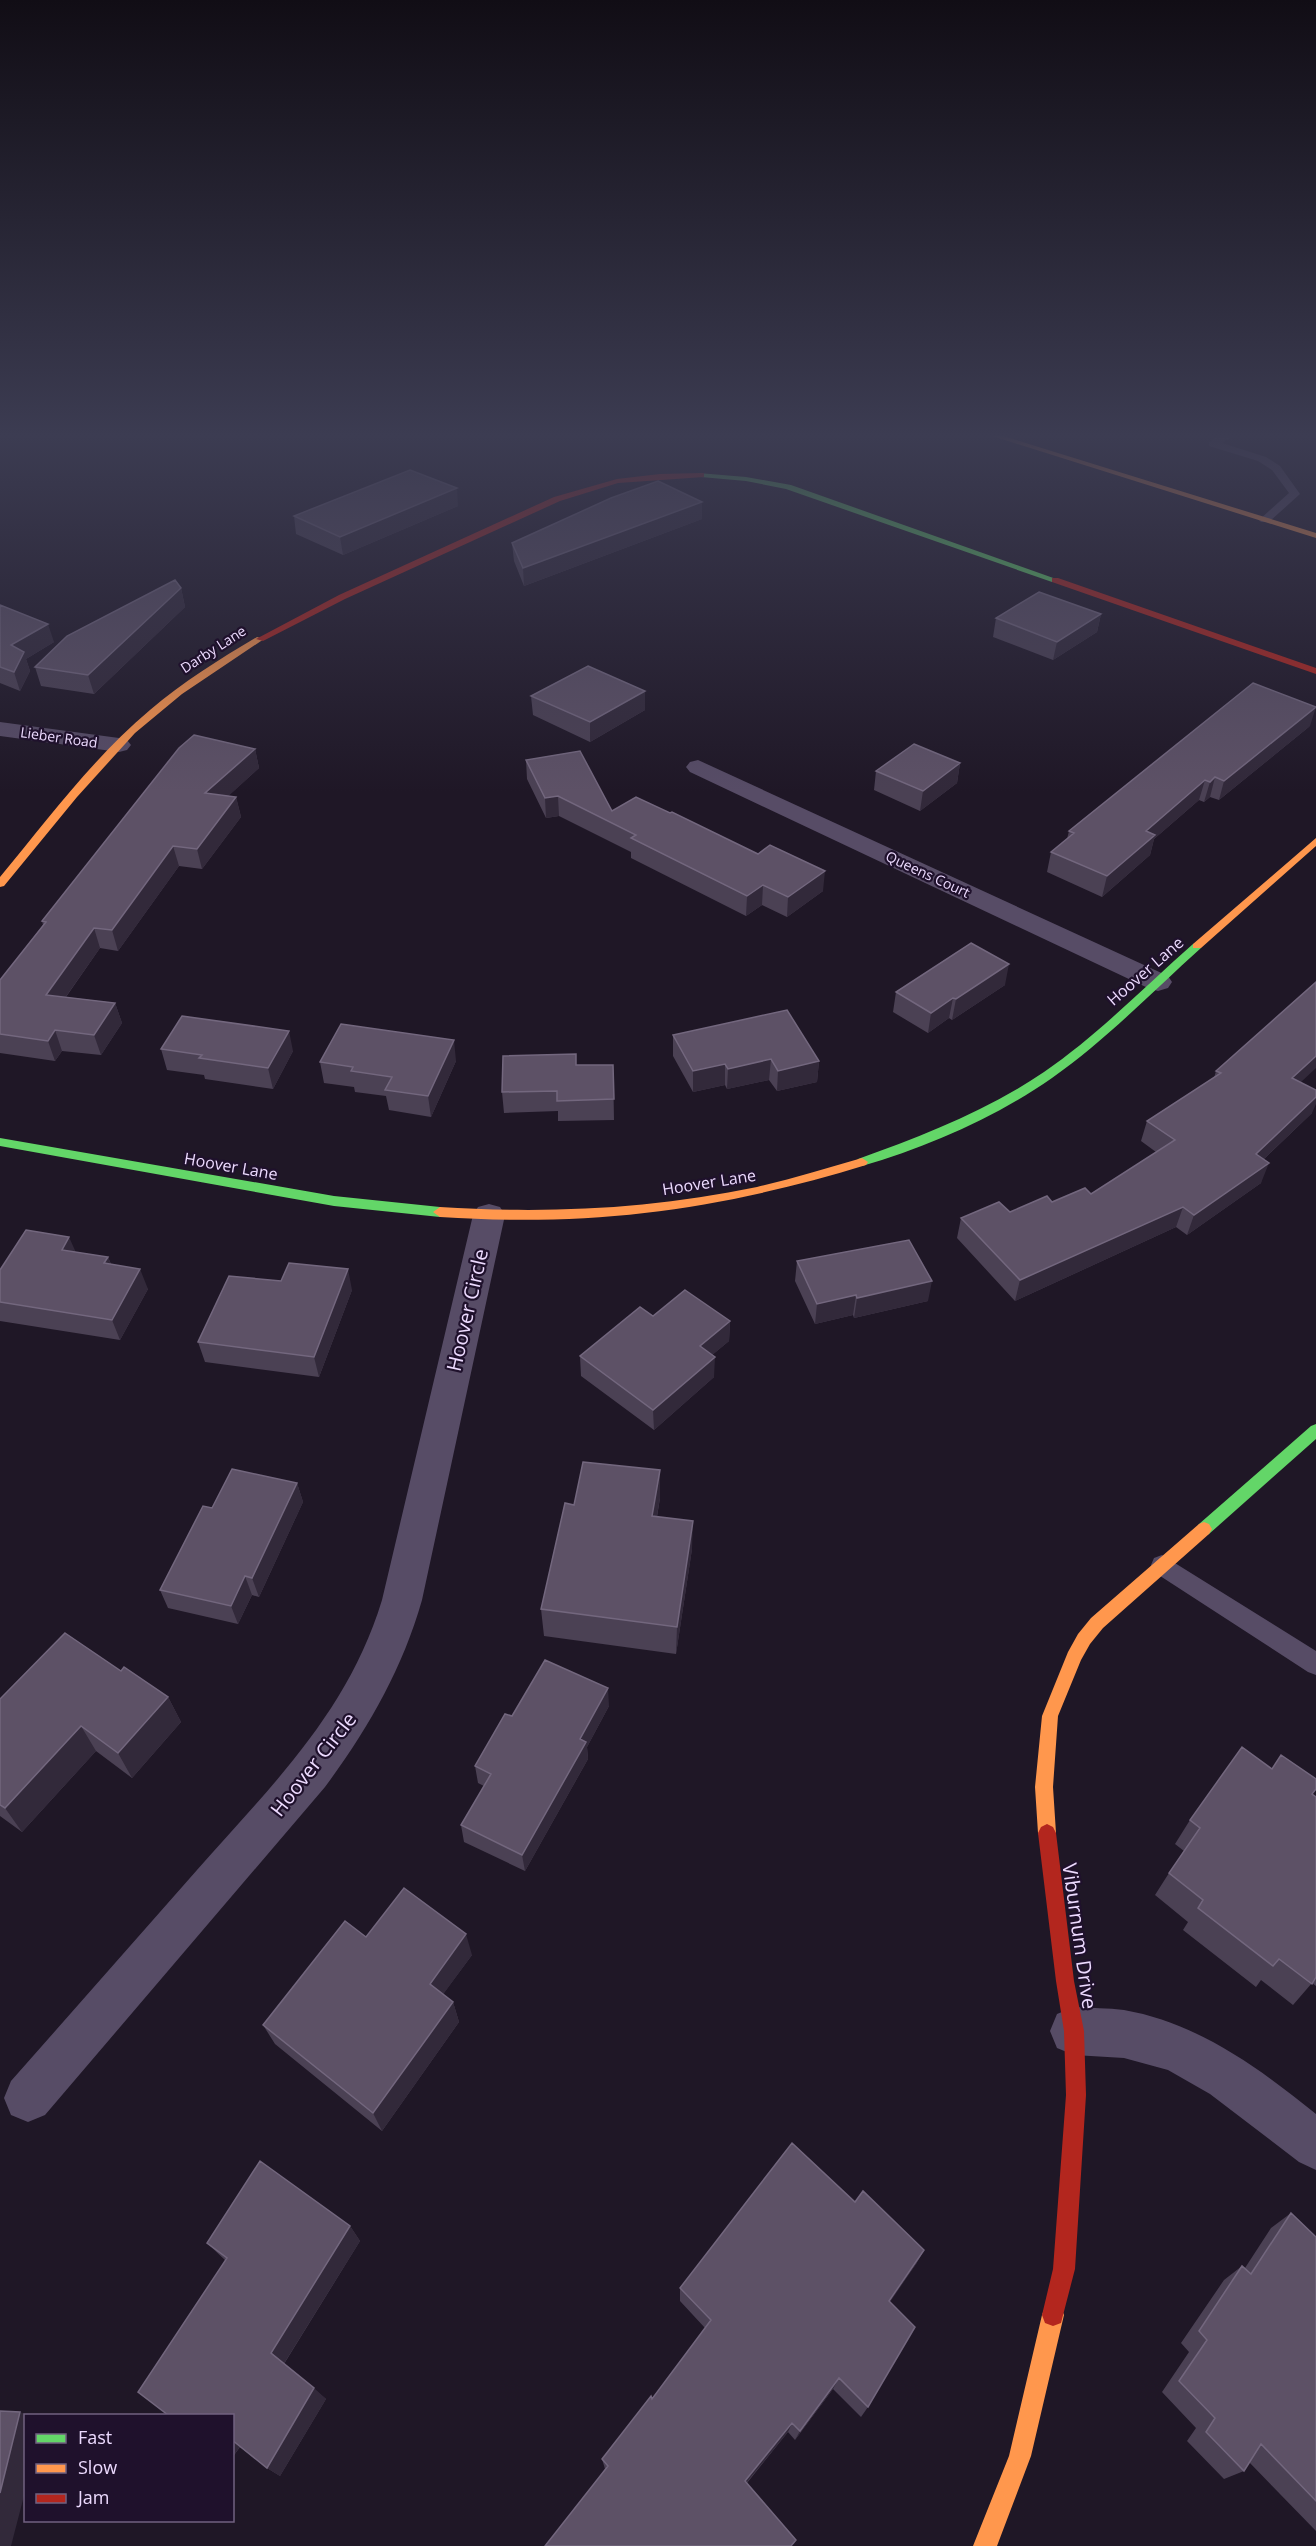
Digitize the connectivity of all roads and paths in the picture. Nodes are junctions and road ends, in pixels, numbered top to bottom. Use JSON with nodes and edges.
{"nodes":[{"id":1,"x":438,"y":554,"type":"edge"},
{"id":2,"x":982,"y":554,"type":"edge"},
{"id":3,"x":1316,"y":670,"type":"edge"},
{"id":4,"x":0,"y":729,"type":"edge"},
{"id":5,"x":119,"y":745,"type":"junction"},
{"id":6,"x":698,"y":767,"type":"dead end"},
{"id":7,"x":1316,"y":841,"type":"edge"},
{"id":8,"x":0,"y":884,"type":"edge"},
{"id":9,"x":1158,"y":982,"type":"junction"},
{"id":10,"x":0,"y":1142,"type":"edge"},
{"id":11,"x":489,"y":1215,"type":"junction"},
{"id":12,"x":1316,"y":1430,"type":"edge"},
{"id":13,"x":1162,"y":1565,"type":"junction"},
{"id":14,"x":1316,"y":1664,"type":"edge"},
{"id":15,"x":1074,"y":2031,"type":"junction"},
{"id":16,"x":28,"y":2098,"type":"dead end"},
{"id":17,"x":1316,"y":2145,"type":"edge"},
{"id":18,"x":985,"y":2546,"type":"edge"}],
"edges":[{"from":1,"to":5,"type":"street","name":"Darby Lane"},
{"from":2,"to":3,"type":"street","name":"Darby Lane"},
{"from":4,"to":5,"type":"street","name":"Lieber Road"},
{"from":5,"to":8,"type":"street","name":"Darby Lane"},
{"from":6,"to":9,"type":"street","name":"Queens Court"},
{"from":7,"to":9,"type":"street","name":"Hoover Lane"},
{"from":9,"to":11,"type":"street","name":"Hoover Lane"},
{"from":10,"to":11,"type":"street","name":"Hoover Lane"},
{"from":11,"to":16,"type":"street","name":"Hoover Circle"},
{"from":12,"to":13,"type":"street","name":"Viburnum Drive"},
{"from":13,"to":14,"type":"lane"},
{"from":13,"to":15,"type":"street","name":"Viburnum Drive"},
{"from":15,"to":17,"type":"street"},
{"from":15,"to":18,"type":"street","name":"Viburnum Drive"}]}
